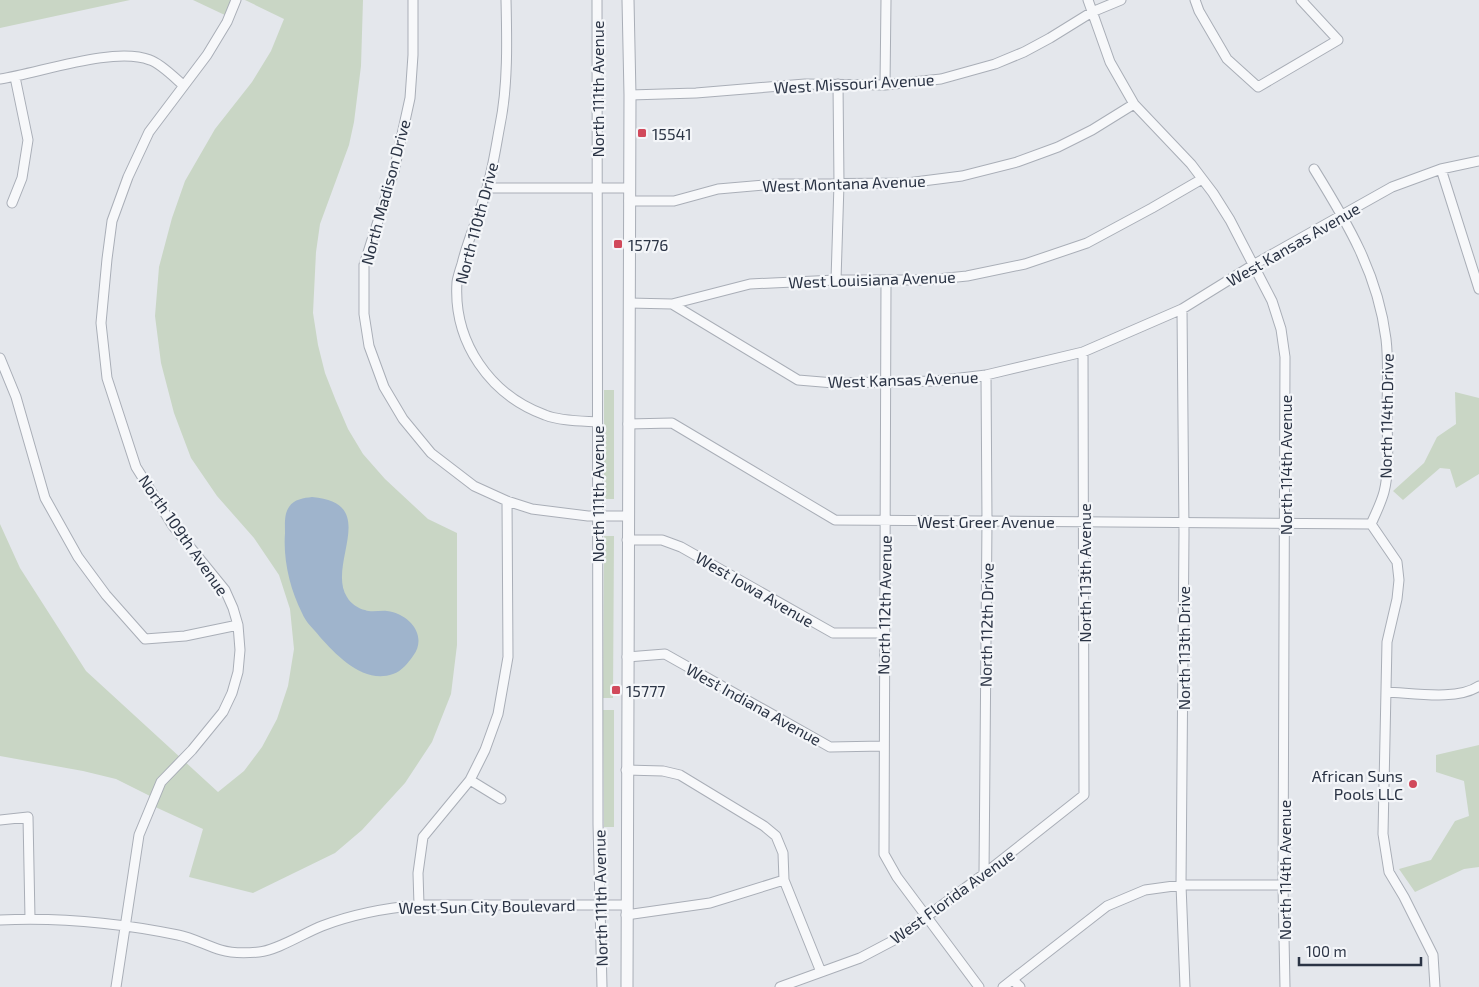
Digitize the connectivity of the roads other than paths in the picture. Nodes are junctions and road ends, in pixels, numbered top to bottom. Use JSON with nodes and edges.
{"nodes":[{"id":1,"x":236,"y":0,"type":"edge"},
{"id":2,"x":413,"y":0,"type":"edge"},
{"id":3,"x":506,"y":0,"type":"edge"},
{"id":4,"x":597,"y":0,"type":"edge"},
{"id":5,"x":628,"y":0,"type":"edge"},
{"id":6,"x":886,"y":0,"type":"edge"},
{"id":7,"x":1088,"y":0,"type":"edge"},
{"id":8,"x":1120,"y":0,"type":"edge"},
{"id":9,"x":1195,"y":0,"type":"edge"},
{"id":10,"x":1301,"y":0,"type":"edge"},
{"id":11,"x":1092,"y":12,"type":"junction"},
{"id":12,"x":15,"y":77,"type":"junction"},
{"id":13,"x":0,"y":79,"type":"edge"},
{"id":14,"x":838,"y":84,"type":"junction"},
{"id":15,"x":184,"y":85,"type":"junction"},
{"id":16,"x":886,"y":85,"type":"junction"},
{"id":17,"x":630,"y":95,"type":"junction"},
{"id":18,"x":1134,"y":104,"type":"junction"},
{"id":19,"x":1479,"y":161,"type":"edge"},
{"id":20,"x":1314,"y":169,"type":"dead end"},
{"id":21,"x":1441,"y":169,"type":"junction"},
{"id":22,"x":1202,"y":178,"type":"junction"},
{"id":23,"x":839,"y":184,"type":"junction"},
{"id":24,"x":487,"y":188,"type":"junction"},
{"id":25,"x":597,"y":188,"type":"junction"},
{"id":26,"x":629,"y":188,"type":"junction"},
{"id":27,"x":629,"y":201,"type":"junction"},
{"id":28,"x":12,"y":203,"type":"dead end"},
{"id":29,"x":1343,"y":216,"type":"junction"},
{"id":30,"x":1253,"y":265,"type":"junction"},
{"id":31,"x":836,"y":280,"type":"junction"},
{"id":32,"x":886,"y":280,"type":"junction"},
{"id":33,"x":1479,"y":289,"type":"edge"},
{"id":34,"x":629,"y":303,"type":"junction"},
{"id":35,"x":672,"y":304,"type":"junction"},
{"id":36,"x":1182,"y":309,"type":"junction"},
{"id":37,"x":1083,"y":352,"type":"junction"},
{"id":38,"x":0,"y":358,"type":"edge"},
{"id":39,"x":986,"y":375,"type":"junction"},
{"id":40,"x":885,"y":382,"type":"junction"},
{"id":41,"x":598,"y":422,"type":"junction"},
{"id":42,"x":628,"y":424,"type":"junction"},
{"id":43,"x":507,"y":501,"type":"junction"},
{"id":44,"x":597,"y":516,"type":"junction"},
{"id":45,"x":628,"y":516,"type":"junction"},
{"id":46,"x":987,"y":521,"type":"junction"},
{"id":47,"x":1084,"y":521,"type":"junction"},
{"id":48,"x":885,"y":522,"type":"junction"},
{"id":49,"x":1184,"y":522,"type":"junction"},
{"id":50,"x":1285,"y":522,"type":"junction"},
{"id":51,"x":1371,"y":524,"type":"junction"},
{"id":52,"x":627,"y":540,"type":"junction"},
{"id":53,"x":238,"y":625,"type":"junction"},
{"id":54,"x":884,"y":633,"type":"junction"},
{"id":55,"x":627,"y":657,"type":"junction"},
{"id":56,"x":1479,"y":686,"type":"edge"},
{"id":57,"x":1387,"y":692,"type":"junction"},
{"id":58,"x":883,"y":746,"type":"junction"},
{"id":59,"x":626,"y":770,"type":"junction"},
{"id":60,"x":470,"y":780,"type":"junction"},
{"id":61,"x":1084,"y":795,"type":"joint"},
{"id":62,"x":501,"y":799,"type":"dead end"},
{"id":63,"x":0,"y":820,"type":"edge"},
{"id":64,"x":984,"y":874,"type":"junction"},
{"id":65,"x":784,"y":880,"type":"junction"},
{"id":66,"x":1181,"y":885,"type":"junction"},
{"id":67,"x":1284,"y":885,"type":"junction"},
{"id":68,"x":419,"y":905,"type":"junction"},
{"id":69,"x":600,"y":905,"type":"junction"},
{"id":70,"x":626,"y":910,"type":"junction"},
{"id":71,"x":30,"y":918,"type":"junction"},
{"id":72,"x":926,"y":918,"type":"junction"},
{"id":73,"x":0,"y":920,"type":"edge"},
{"id":74,"x":125,"y":926,"type":"junction"},
{"id":75,"x":821,"y":972,"type":"junction"},
{"id":76,"x":1014,"y":980,"type":"junction"},
{"id":77,"x":116,"y":987,"type":"edge"},
{"id":78,"x":602,"y":987,"type":"edge"},
{"id":79,"x":626,"y":987,"type":"edge"},
{"id":80,"x":780,"y":987,"type":"edge"},
{"id":81,"x":979,"y":987,"type":"edge"},
{"id":82,"x":1003,"y":987,"type":"edge"},
{"id":83,"x":1020,"y":987,"type":"edge"},
{"id":84,"x":1185,"y":987,"type":"edge"},
{"id":85,"x":1285,"y":987,"type":"edge"},
{"id":86,"x":1435,"y":987,"type":"edge"}],
"edges":[{"from":1,"to":15,"type":"street","name":"North 109th Avenue"},
{"from":2,"to":43,"type":"street","name":"North Madison Drive"},
{"from":3,"to":24,"type":"street","name":"North 110th Drive"},
{"from":4,"to":25,"type":"street","name":"North 111th Avenue"},
{"from":5,"to":17,"type":"street","name":"North 111th Avenue"},
{"from":6,"to":16,"type":"street"},
{"from":7,"to":11,"type":"street","name":"North 114th Avenue"},
{"from":8,"to":11,"type":"street","name":"West Missouri Avenue"},
{"from":9,"to":10,"type":"street"},
{"from":11,"to":16,"type":"street","name":"West Missouri Avenue"},
{"from":11,"to":18,"type":"street","name":"North 114th Avenue"},
{"from":12,"to":13,"type":"street"},
{"from":12,"to":15,"type":"street"},
{"from":12,"to":28,"type":"street"},
{"from":14,"to":16,"type":"street","name":"West Missouri Avenue"},
{"from":14,"to":17,"type":"street","name":"West Missouri Avenue"},
{"from":14,"to":23,"type":"street"},
{"from":15,"to":53,"type":"street","name":"North 109th Avenue"},
{"from":17,"to":26,"type":"street","name":"North 111th Avenue"},
{"from":18,"to":22,"type":"street","name":"North 114th Avenue"},
{"from":18,"to":23,"type":"street","name":"West Montana Avenue"},
{"from":19,"to":21,"type":"street","name":"West Kansas Avenue"},
{"from":20,"to":29,"type":"street","name":"North 114th Drive"},
{"from":21,"to":29,"type":"street","name":"West Kansas Avenue"},
{"from":21,"to":33,"type":"street"},
{"from":22,"to":30,"type":"street","name":"North 114th Avenue"},
{"from":22,"to":32,"type":"street","name":"West Louisiana Avenue"},
{"from":23,"to":27,"type":"street","name":"West Montana Avenue"},
{"from":23,"to":31,"type":"street"},
{"from":24,"to":25,"type":"street"},
{"from":24,"to":41,"type":"street","name":"North 110th Drive"},
{"from":25,"to":26,"type":"street"},
{"from":25,"to":41,"type":"street","name":"North 111th Avenue"},
{"from":26,"to":27,"type":"street","name":"North 111th Avenue"},
{"from":27,"to":34,"type":"street","name":"North 111th Avenue"},
{"from":29,"to":30,"type":"street","name":"West Kansas Avenue"},
{"from":29,"to":51,"type":"street","name":"North 114th Drive"},
{"from":30,"to":36,"type":"street","name":"West Kansas Avenue"},
{"from":30,"to":50,"type":"street","name":"North 114th Avenue"},
{"from":31,"to":32,"type":"street","name":"West Louisiana Avenue"},
{"from":31,"to":35,"type":"street","name":"West Louisiana Avenue"},
{"from":32,"to":40,"type":"street","name":"North 112th Avenue"},
{"from":34,"to":35,"type":"street","name":"West Kansas Avenue"},
{"from":34,"to":42,"type":"street","name":"North 111th Avenue"},
{"from":35,"to":40,"type":"street","name":"West Kansas Avenue"},
{"from":36,"to":37,"type":"street","name":"West Kansas Avenue"},
{"from":36,"to":49,"type":"street","name":"North 113th Drive"},
{"from":37,"to":39,"type":"street","name":"West Kansas Avenue"},
{"from":37,"to":47,"type":"street","name":"North 113th Avenue"},
{"from":38,"to":53,"type":"street"},
{"from":39,"to":40,"type":"street","name":"West Kansas Avenue"},
{"from":39,"to":46,"type":"street","name":"North 112th Drive"},
{"from":40,"to":48,"type":"street","name":"North 112th Avenue"},
{"from":41,"to":44,"type":"street","name":"North 111th Avenue"},
{"from":42,"to":45,"type":"street","name":"North 111th Avenue"},
{"from":42,"to":48,"type":"street","name":"West Greer Avenue"},
{"from":43,"to":44,"type":"street","name":"North Madison Drive"},
{"from":43,"to":60,"type":"street"},
{"from":44,"to":45,"type":"street","name":"North Madison Drive"},
{"from":44,"to":69,"type":"street","name":"North 111th Avenue"},
{"from":45,"to":52,"type":"street","name":"North 111th Avenue"},
{"from":46,"to":47,"type":"street","name":"West Greer Avenue"},
{"from":46,"to":48,"type":"street","name":"West Greer Avenue"},
{"from":46,"to":64,"type":"street","name":"North 112th Drive"},
{"from":47,"to":49,"type":"street","name":"West Greer Avenue"},
{"from":47,"to":61,"type":"street","name":"North 113th Avenue"},
{"from":48,"to":54,"type":"street","name":"North 112th Avenue"},
{"from":49,"to":50,"type":"street","name":"West Greer Avenue"},
{"from":49,"to":66,"type":"street","name":"North 113th Drive"},
{"from":50,"to":51,"type":"street","name":"West Greer Avenue"},
{"from":50,"to":67,"type":"street","name":"North 114th Avenue"},
{"from":51,"to":57,"type":"street"},
{"from":52,"to":54,"type":"street","name":"West Iowa Avenue"},
{"from":52,"to":55,"type":"street","name":"North 111th Avenue"},
{"from":53,"to":74,"type":"street","name":"North 109th Avenue"},
{"from":54,"to":58,"type":"street","name":"North 112th Avenue"},
{"from":55,"to":58,"type":"street","name":"West Indiana Avenue"},
{"from":55,"to":59,"type":"street","name":"North 111th Avenue"},
{"from":56,"to":57,"type":"street"},
{"from":57,"to":86,"type":"street"},
{"from":58,"to":72,"type":"street","name":"North 112th Avenue"},
{"from":59,"to":65,"type":"street"},
{"from":59,"to":70,"type":"street","name":"North 111th Avenue"},
{"from":60,"to":62,"type":"street"},
{"from":60,"to":68,"type":"street"},
{"from":61,"to":64,"type":"street","name":"West Florida Avenue"},
{"from":63,"to":71,"type":"street"},
{"from":64,"to":72,"type":"street","name":"West Florida Avenue"},
{"from":65,"to":70,"type":"street","name":"West Sun City Boulevard"},
{"from":65,"to":75,"type":"street"},
{"from":66,"to":67,"type":"street"},
{"from":66,"to":76,"type":"street"},
{"from":66,"to":84,"type":"street","name":"North 113th Drive"},
{"from":67,"to":85,"type":"street","name":"North 114th Avenue"},
{"from":68,"to":69,"type":"street","name":"West Sun City Boulevard"},
{"from":68,"to":74,"type":"street","name":"West Sun City Boulevard"},
{"from":69,"to":70,"type":"street","name":"West Sun City Boulevard"},
{"from":69,"to":78,"type":"street","name":"North 111th Avenue"},
{"from":70,"to":79,"type":"street","name":"North 111th Avenue"},
{"from":71,"to":73,"type":"street","name":"West Sun City Boulevard"},
{"from":71,"to":74,"type":"street","name":"West Sun City Boulevard"},
{"from":72,"to":75,"type":"street","name":"West Florida Avenue"},
{"from":72,"to":81,"type":"street","name":"North 112th Avenue"},
{"from":74,"to":77,"type":"street","name":"North 109th Avenue"},
{"from":75,"to":80,"type":"street","name":"West Florida Avenue"},
{"from":76,"to":82,"type":"street"},
{"from":76,"to":83,"type":"street"}]}
